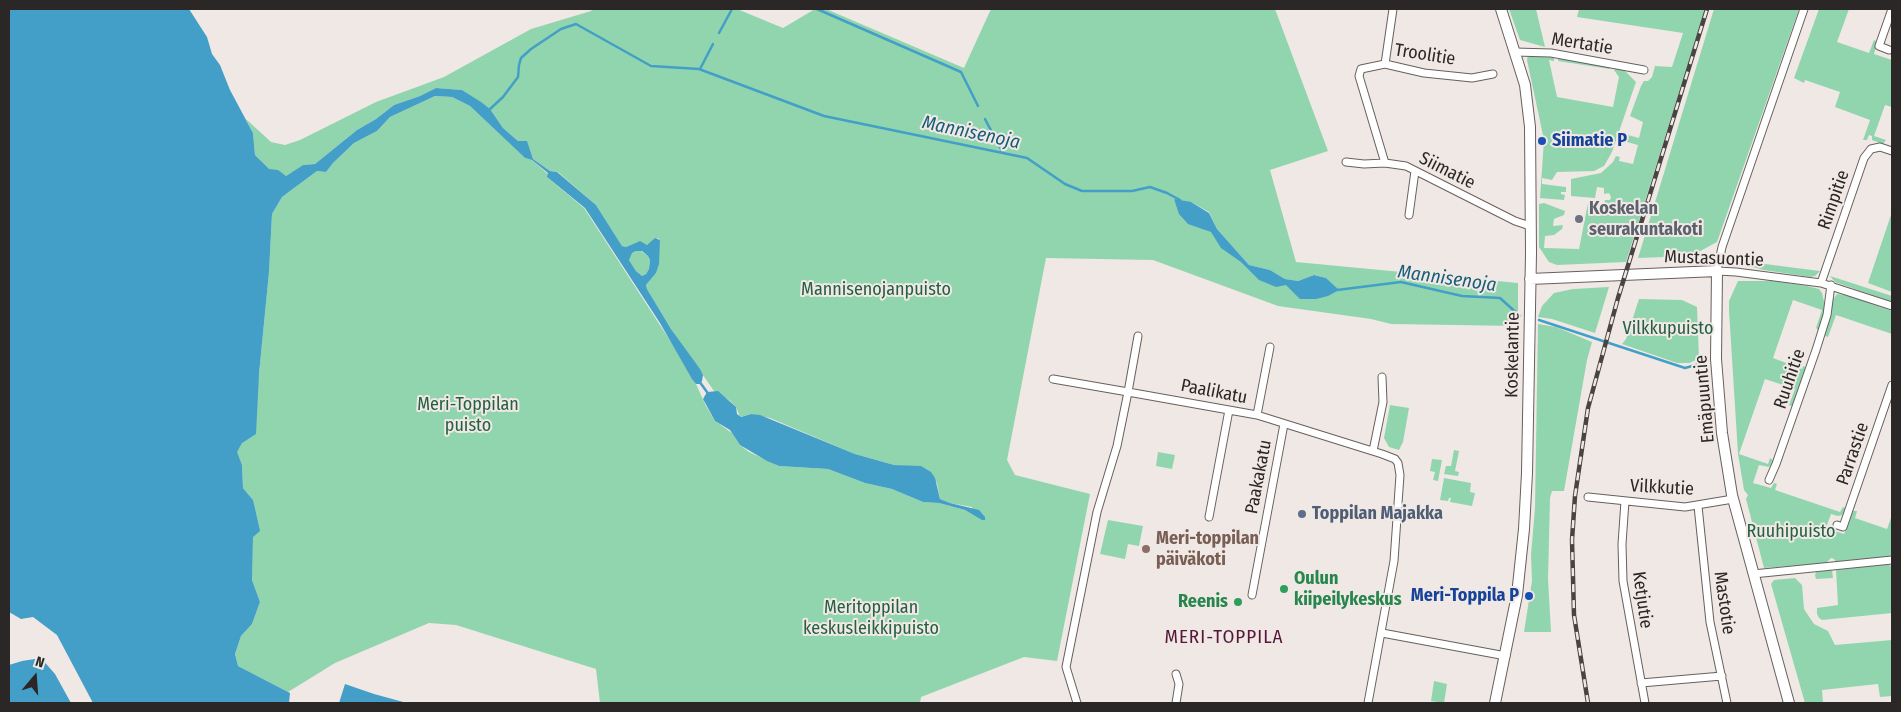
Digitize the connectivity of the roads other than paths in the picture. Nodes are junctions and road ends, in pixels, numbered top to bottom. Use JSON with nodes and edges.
{"nodes":[{"id":1,"x":1394,"y":9,"type":"edge"},
{"id":2,"x":1501,"y":9,"type":"edge"},
{"id":3,"x":1804,"y":9,"type":"edge"},
{"id":4,"x":1892,"y":9,"type":"edge"},
{"id":5,"x":1889,"y":50,"type":"dead end"},
{"id":6,"x":1515,"y":52,"type":"junction"},
{"id":7,"x":1385,"y":64,"type":"junction"},
{"id":8,"x":1644,"y":70,"type":"dead end"},
{"id":9,"x":1493,"y":74,"type":"dead end"},
{"id":10,"x":1892,"y":151,"type":"edge"},
{"id":11,"x":1346,"y":162,"type":"dead end"},
{"id":12,"x":1385,"y":163,"type":"junction"},
{"id":13,"x":1415,"y":171,"type":"junction"},
{"id":14,"x":1409,"y":214,"type":"dead end"},
{"id":15,"x":1530,"y":226,"type":"junction"},
{"id":16,"x":1717,"y":271,"type":"junction"},
{"id":17,"x":1530,"y":279,"type":"junction"},
{"id":18,"x":1821,"y":283,"type":"junction"},
{"id":19,"x":1830,"y":285,"type":"junction"},
{"id":20,"x":1892,"y":306,"type":"edge"},
{"id":21,"x":1138,"y":336,"type":"dead end"},
{"id":22,"x":1270,"y":347,"type":"dead end"},
{"id":23,"x":1382,"y":377,"type":"dead end"},
{"id":24,"x":1053,"y":378,"type":"dead end"},
{"id":25,"x":1892,"y":385,"type":"edge"},
{"id":26,"x":1128,"y":392,"type":"junction"},
{"id":27,"x":1229,"y":410,"type":"junction"},
{"id":28,"x":1257,"y":416,"type":"junction"},
{"id":29,"x":1284,"y":424,"type":"junction"},
{"id":30,"x":1373,"y":451,"type":"junction"},
{"id":31,"x":1769,"y":480,"type":"dead end"},
{"id":32,"x":1588,"y":497,"type":"dead end"},
{"id":33,"x":1733,"y":499,"type":"junction"},
{"id":34,"x":1625,"y":501,"type":"junction"},
{"id":35,"x":1698,"y":506,"type":"junction"},
{"id":36,"x":1209,"y":517,"type":"dead end"},
{"id":37,"x":1837,"y":524,"type":"dead end"},
{"id":38,"x":1892,"y":560,"type":"edge"},
{"id":39,"x":1753,"y":574,"type":"junction"},
{"id":40,"x":1252,"y":594,"type":"dead end"},
{"id":41,"x":1382,"y":633,"type":"junction"},
{"id":42,"x":1506,"y":656,"type":"junction"},
{"id":43,"x":1176,"y":674,"type":"dead end"},
{"id":44,"x":1722,"y":676,"type":"junction"},
{"id":45,"x":1641,"y":683,"type":"junction"},
{"id":46,"x":1078,"y":703,"type":"edge"},
{"id":47,"x":1176,"y":703,"type":"edge"},
{"id":48,"x":1368,"y":703,"type":"edge"},
{"id":49,"x":1495,"y":703,"type":"edge"},
{"id":50,"x":1645,"y":703,"type":"edge"},
{"id":51,"x":1727,"y":703,"type":"edge"},
{"id":52,"x":1789,"y":703,"type":"edge"}],
"edges":[{"from":1,"to":7,"type":"street"},
{"from":2,"to":6,"type":"main road","name":"Koskelantie"},
{"from":3,"to":16,"type":"street","name":"Emäpuuntie"},
{"from":4,"to":5,"type":"street"},
{"from":6,"to":8,"type":"street","name":"Mertatie"},
{"from":6,"to":15,"type":"main road","name":"Koskelantie"},
{"from":7,"to":9,"type":"street","name":"Troolitie"},
{"from":7,"to":12,"type":"street","name":"Troolitie"},
{"from":10,"to":18,"type":"street","name":"Rimpitie"},
{"from":11,"to":12,"type":"street","name":"Siimatie"},
{"from":12,"to":13,"type":"street","name":"Siimatie"},
{"from":13,"to":14,"type":"street"},
{"from":13,"to":15,"type":"street","name":"Siimatie"},
{"from":15,"to":17,"type":"main road","name":"Koskelantie"},
{"from":16,"to":17,"type":"main road","name":"Mustasuontie"},
{"from":16,"to":18,"type":"street","name":"Mustasuontie"},
{"from":16,"to":33,"type":"main road","name":"Emäpuuntie"},
{"from":17,"to":42,"type":"main road","name":"Koskelantie"},
{"from":18,"to":19,"type":"street","name":"Mustasuontie"},
{"from":19,"to":20,"type":"street","name":"Mustasuontie"},
{"from":19,"to":31,"type":"street","name":"Ruuhitie"},
{"from":21,"to":26,"type":"street"},
{"from":22,"to":28,"type":"street"},
{"from":23,"to":30,"type":"street"},
{"from":24,"to":26,"type":"street","name":"Paalikatu"},
{"from":25,"to":37,"type":"street","name":"Parrastie"},
{"from":26,"to":27,"type":"street","name":"Paalikatu"},
{"from":26,"to":46,"type":"street"},
{"from":27,"to":28,"type":"street","name":"Paalikatu"},
{"from":27,"to":36,"type":"street"},
{"from":28,"to":29,"type":"street","name":"Paalikatu"},
{"from":29,"to":30,"type":"street","name":"Paalikatu"},
{"from":29,"to":40,"type":"street","name":"Paakakatu"},
{"from":30,"to":41,"type":"street","name":"Paalikatu"},
{"from":32,"to":34,"type":"street","name":"Vilkkutie"},
{"from":33,"to":35,"type":"street","name":"Vilkkutie"},
{"from":33,"to":39,"type":"main road","name":"Emäpuuntie"},
{"from":34,"to":35,"type":"street","name":"Vilkkutie"},
{"from":34,"to":45,"type":"street","name":"Ketjutie"},
{"from":35,"to":44,"type":"street","name":"Mastotie"},
{"from":38,"to":39,"type":"street"},
{"from":39,"to":52,"type":"main road","name":"Emäpuuntie"},
{"from":41,"to":42,"type":"street"},
{"from":41,"to":48,"type":"street","name":"Paalikatu"},
{"from":42,"to":49,"type":"main road","name":"Koskelantie"},
{"from":43,"to":47,"type":"street"},
{"from":44,"to":45,"type":"street"},
{"from":44,"to":51,"type":"street","name":"Mastotie"},
{"from":45,"to":50,"type":"street","name":"Ketjutie"}]}
